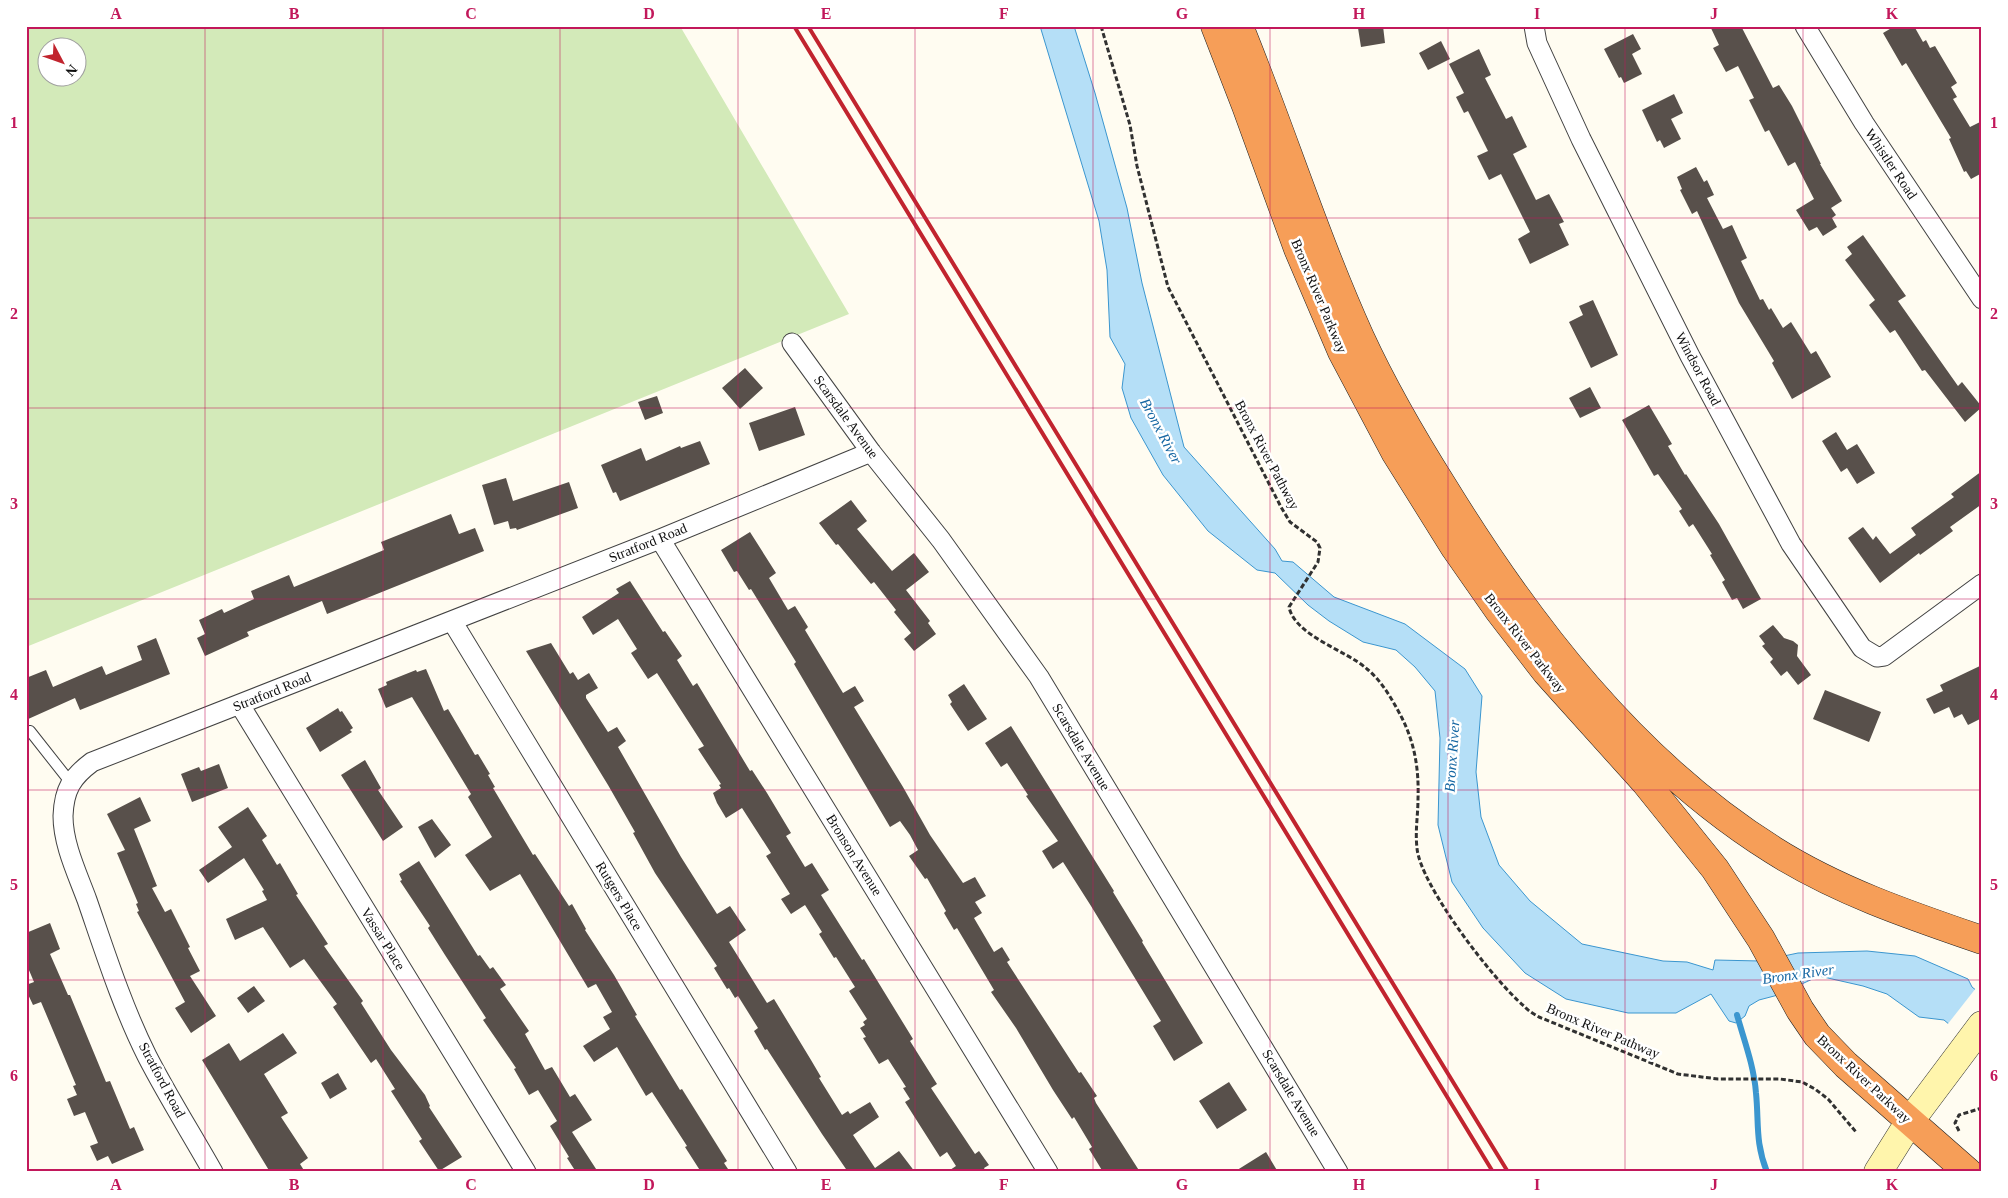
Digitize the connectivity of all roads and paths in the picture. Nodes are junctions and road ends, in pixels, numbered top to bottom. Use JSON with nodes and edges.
{"nodes":[{"id":1,"x":1100,"y":26,"type":"edge"},
{"id":2,"x":1215,"y":26,"type":"edge"},
{"id":3,"x":1239,"y":26,"type":"edge"},
{"id":4,"x":1805,"y":26,"type":"edge"},
{"id":5,"x":1535,"y":28,"type":"edge"},
{"id":6,"x":1982,"y":299,"type":"edge"},
{"id":7,"x":792,"y":343,"type":"dead end"},
{"id":8,"x":871,"y":452,"type":"junction"},
{"id":9,"x":660,"y":539,"type":"junction"},
{"id":10,"x":1982,"y":584,"type":"edge"},
{"id":11,"x":452,"y":621,"type":"junction"},
{"id":12,"x":240,"y":705,"type":"junction"},
{"id":13,"x":30,"y":731,"type":"dead end"},
{"id":14,"x":71,"y":783,"type":"junction"},
{"id":15,"x":1982,"y":940,"type":"edge"},
{"id":16,"x":1975,"y":1035,"type":"edge"},
{"id":17,"x":1982,"y":1108,"type":"edge"},
{"id":18,"x":1910,"y":1121,"type":"junction"},
{"id":19,"x":1856,"y":1132,"type":"dead end"},
{"id":20,"x":1962,"y":1135,"type":"dead end"},
{"id":21,"x":213,"y":1172,"type":"edge"},
{"id":22,"x":526,"y":1172,"type":"edge"},
{"id":23,"x":787,"y":1172,"type":"edge"},
{"id":24,"x":1048,"y":1172,"type":"edge"},
{"id":25,"x":1338,"y":1172,"type":"edge"},
{"id":26,"x":1878,"y":1172,"type":"edge"},
{"id":27,"x":1968,"y":1172,"type":"edge"}],
"edges":[{"from":1,"to":19,"type":"path","name":"Bronx River Pathway"},
{"from":2,"to":18,"type":"highway","name":"Bronx River Parkway"},
{"from":3,"to":15,"type":"highway","name":"Bronx River Parkway"},
{"from":4,"to":6,"type":"street","name":"Whistler Road"},
{"from":5,"to":10,"type":"street","name":"Windsor Road"},
{"from":7,"to":8,"type":"street","name":"Scarsdale Avenue"},
{"from":8,"to":9,"type":"street","name":"Stratford Road"},
{"from":8,"to":25,"type":"street","name":"Scarsdale Avenue"},
{"from":9,"to":11,"type":"street","name":"Stratford Road"},
{"from":9,"to":24,"type":"street","name":"Bronson Avenue"},
{"from":11,"to":12,"type":"street","name":"Stratford Road"},
{"from":11,"to":23,"type":"street","name":"Rutgers Place"},
{"from":12,"to":14,"type":"street","name":"Stratford Road"},
{"from":12,"to":22,"type":"street","name":"Vassar Place"},
{"from":13,"to":14,"type":"lane"},
{"from":14,"to":21,"type":"street","name":"Stratford Road"},
{"from":16,"to":18,"type":"street"},
{"from":17,"to":20,"type":"path"},
{"from":18,"to":26,"type":"street"},
{"from":18,"to":27,"type":"highway","name":"Bronx River Parkway"}]}
